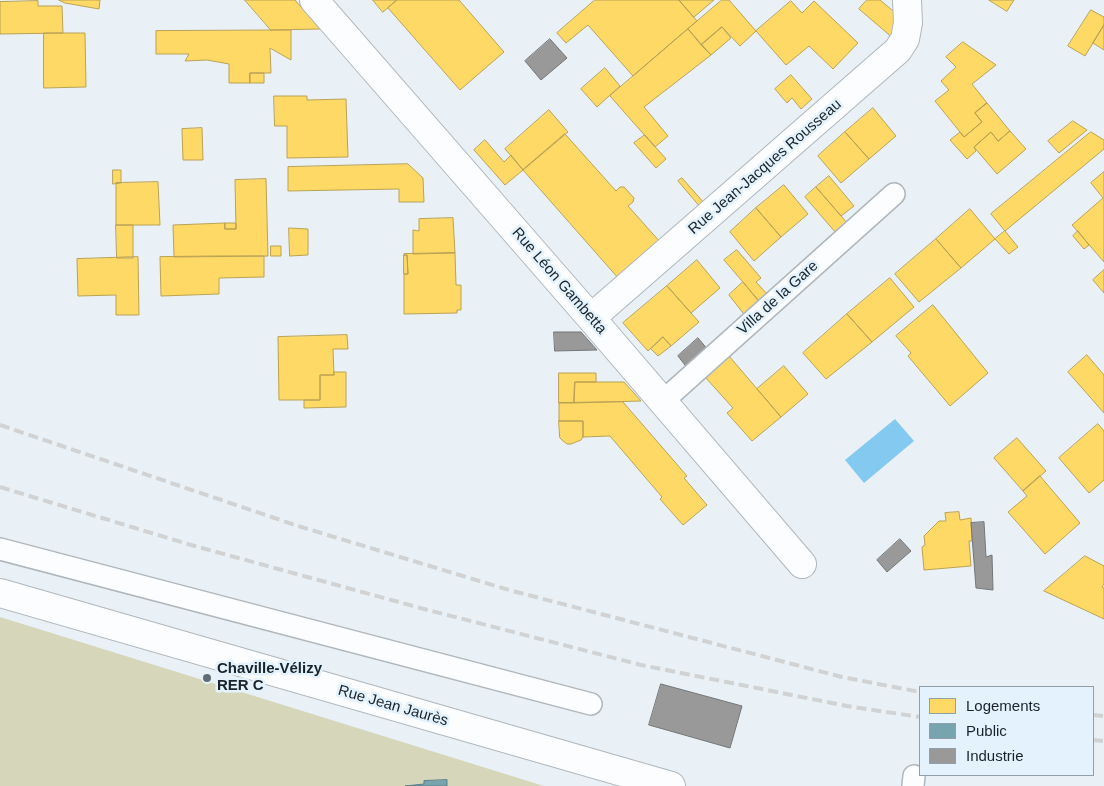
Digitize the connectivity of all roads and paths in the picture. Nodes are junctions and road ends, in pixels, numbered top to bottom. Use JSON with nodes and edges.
{"nodes":[{"id":1,"x":314,"y":0,"type":"edge"},
{"id":2,"x":906,"y":0,"type":"edge"},
{"id":3,"x":894,"y":194,"type":"dead end"},
{"id":4,"x":591,"y":318,"type":"junction"},
{"id":5,"x":662,"y":402,"type":"junction"},
{"id":6,"x":0,"y":548,"type":"edge"},
{"id":7,"x":802,"y":564,"type":"dead end"},
{"id":8,"x":0,"y":593,"type":"edge"},
{"id":9,"x":591,"y":704,"type":"dead end"},
{"id":10,"x":610,"y":777,"type":"edge"},
{"id":11,"x":671,"y":786,"type":"edge"}],
"edges":[{"from":1,"to":4,"type":"street","name":"Rue Léon Gambetta"},
{"from":2,"to":4,"type":"street","name":"Rue Jean-Jacques Rousseau"},
{"from":3,"to":5,"type":"lane","name":"Villa de la Gare"},
{"from":4,"to":5,"type":"street","name":"Rue Léon Gambetta"},
{"from":5,"to":7,"type":"street","name":"Rue Léon Gambetta"},
{"from":6,"to":9,"type":"lane"},
{"from":8,"to":10,"type":"street","name":"Rue Jean Jaurès"},
{"from":10,"to":11,"type":"street","name":"Rue Jean Jaurès"}]}
